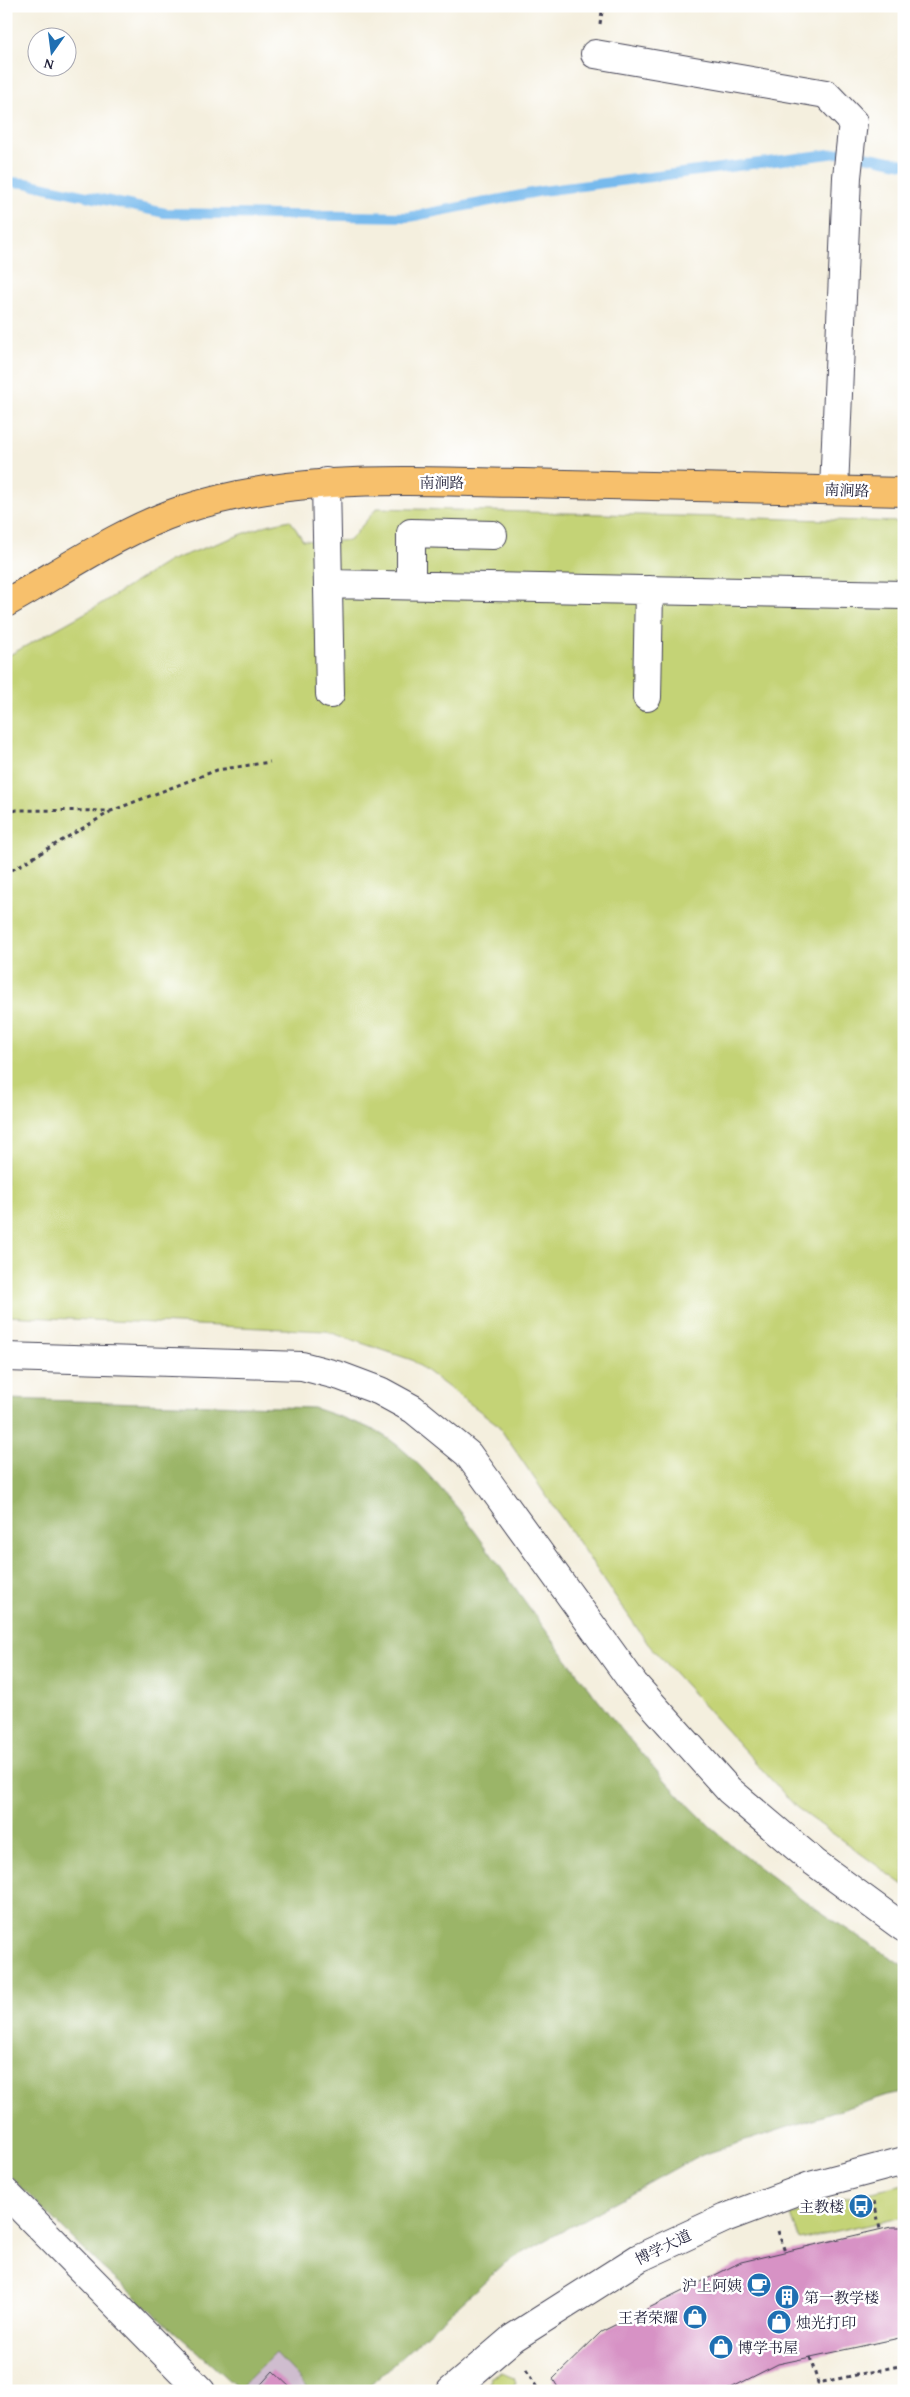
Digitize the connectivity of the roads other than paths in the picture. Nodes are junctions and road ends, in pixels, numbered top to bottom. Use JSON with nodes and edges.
{"nodes":[{"id":1,"x":595,"y":54,"type":"dead end"},
{"id":2,"x":326,"y":482,"type":"junction"},
{"id":3,"x":834,"y":490,"type":"junction"},
{"id":4,"x":904,"y":492,"type":"edge"},
{"id":5,"x":493,"y":535,"type":"dead end"},
{"id":6,"x":328,"y":584,"type":"junction"},
{"id":7,"x":411,"y":585,"type":"junction"},
{"id":8,"x":649,"y":590,"type":"junction"},
{"id":9,"x":904,"y":595,"type":"edge"},
{"id":10,"x":6,"y":604,"type":"edge"},
{"id":11,"x":330,"y":694,"type":"dead end"},
{"id":12,"x":647,"y":697,"type":"dead end"},
{"id":13,"x":6,"y":1356,"type":"edge"},
{"id":14,"x":904,"y":1928,"type":"edge"},
{"id":15,"x":904,"y":2161,"type":"edge"},
{"id":16,"x":6,"y":2193,"type":"edge"},
{"id":17,"x":201,"y":2391,"type":"edge"},
{"id":18,"x":451,"y":2391,"type":"edge"}],
"edges":[{"from":1,"to":3,"type":"street"},
{"from":2,"to":3,"type":"main road","name":"南涧路"},
{"from":2,"to":6,"type":"street"},
{"from":2,"to":10,"type":"main road","name":"南涧路"},
{"from":3,"to":4,"type":"main road","name":"南涧路"},
{"from":5,"to":7,"type":"street"},
{"from":6,"to":7,"type":"street"},
{"from":6,"to":11,"type":"street"},
{"from":7,"to":8,"type":"street"},
{"from":8,"to":9,"type":"street"},
{"from":8,"to":12,"type":"street"},
{"from":13,"to":14,"type":"street"},
{"from":15,"to":18,"type":"street","name":"博学大道"},
{"from":16,"to":17,"type":"street"}]}
